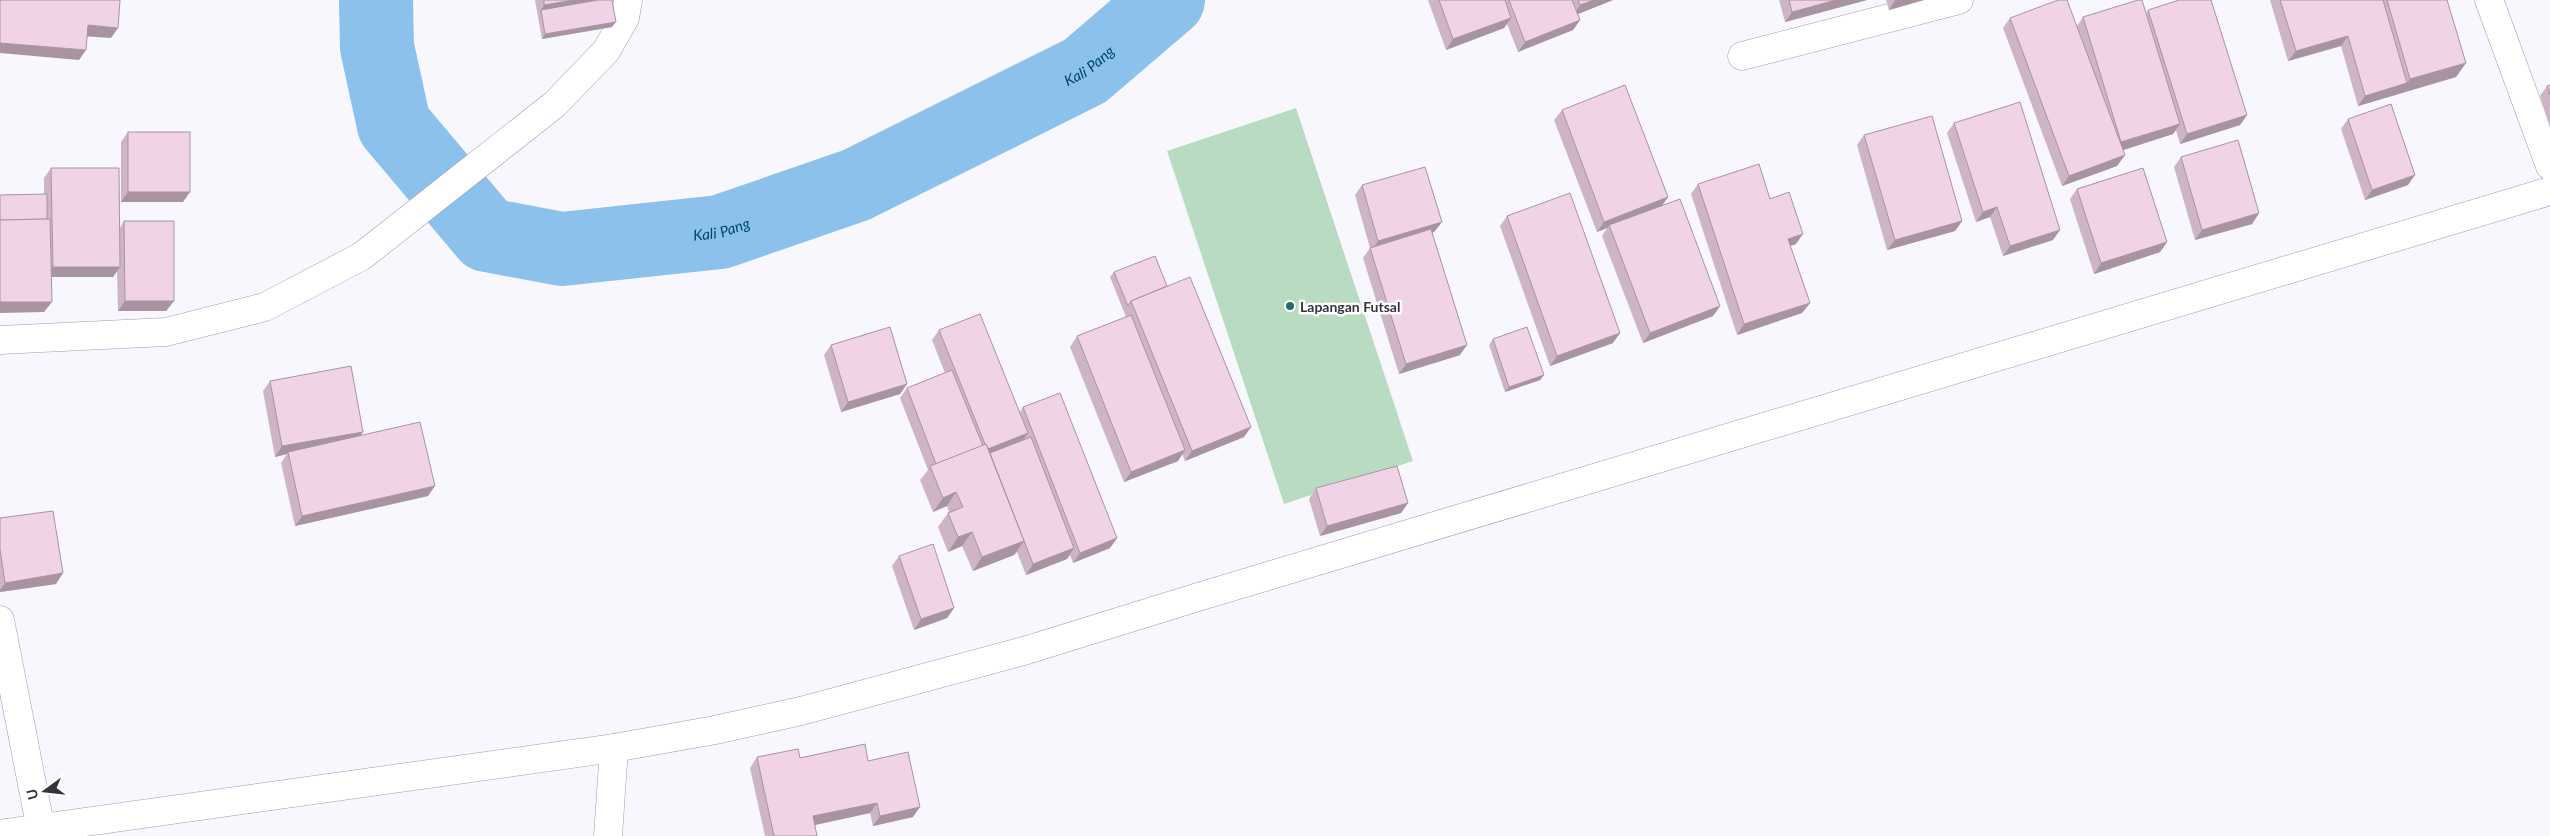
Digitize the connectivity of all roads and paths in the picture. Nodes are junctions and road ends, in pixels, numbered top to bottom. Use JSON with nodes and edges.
{"nodes":[{"id":1,"x":628,"y":0,"type":"edge"},
{"id":2,"x":1959,"y":0,"type":"edge"},
{"id":3,"x":2489,"y":0,"type":"edge"},
{"id":4,"x":1742,"y":56,"type":"dead end"},
{"id":5,"x":2550,"y":166,"type":"edge"},
{"id":6,"x":2550,"y":191,"type":"edge"},
{"id":7,"x":0,"y":340,"type":"edge"},
{"id":8,"x":0,"y":620,"type":"edge"},
{"id":9,"x":614,"y":748,"type":"junction"},
{"id":10,"x":41,"y":830,"type":"junction"},
{"id":11,"x":0,"y":834,"type":"edge"},
{"id":12,"x":608,"y":836,"type":"edge"}],
"edges":[{"from":1,"to":7,"type":"street"},
{"from":2,"to":4,"type":"street"},
{"from":3,"to":5,"type":"street"},
{"from":6,"to":9,"type":"street"},
{"from":8,"to":10,"type":"street"},
{"from":9,"to":10,"type":"street"},
{"from":9,"to":12,"type":"street"},
{"from":10,"to":11,"type":"street"}]}
